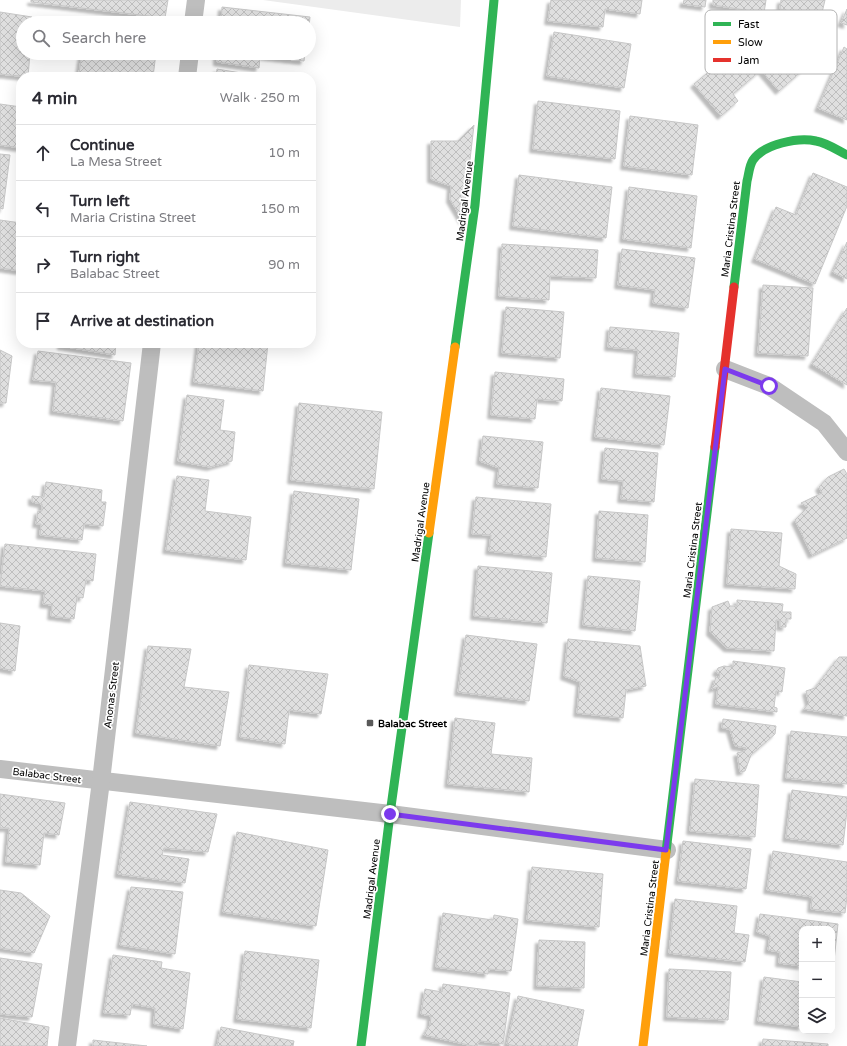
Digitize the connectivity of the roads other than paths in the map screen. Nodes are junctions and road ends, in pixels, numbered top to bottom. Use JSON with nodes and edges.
{"nodes":[{"id":1,"x":196,"y":0,"type":"edge"},
{"id":2,"x":494,"y":0,"type":"edge"},
{"id":3,"x":194,"y":16,"type":"edge"},
{"id":4,"x":189,"y":60,"type":"edge"},
{"id":5,"x":188,"y":72,"type":"edge"},
{"id":6,"x":847,"y":155,"type":"edge"},
{"id":7,"x":151,"y":348,"type":"edge"},
{"id":8,"x":725,"y":369,"type":"junction"},
{"id":9,"x":847,"y":452,"type":"edge"},
{"id":10,"x":0,"y":769,"type":"edge"},
{"id":11,"x":101,"y":782,"type":"junction"},
{"id":12,"x":390,"y":814,"type":"junction"},
{"id":13,"x":666,"y":850,"type":"junction"},
{"id":14,"x":67,"y":1046,"type":"edge"},
{"id":15,"x":361,"y":1046,"type":"edge"},
{"id":16,"x":643,"y":1046,"type":"edge"}],
"edges":[{"from":1,"to":3,"type":"street"},
{"from":2,"to":12,"type":"street","name":"Madrigal Avenue"},
{"from":4,"to":5,"type":"street"},
{"from":6,"to":8,"type":"street","name":"Maria Cristina Street"},
{"from":7,"to":11,"type":"street","name":"Anonas Street"},
{"from":8,"to":9,"type":"street"},
{"from":8,"to":13,"type":"street","name":"Maria Cristina Street"},
{"from":10,"to":11,"type":"street","name":"Balabac Street"},
{"from":11,"to":12,"type":"street","name":"Balabac Street"},
{"from":11,"to":14,"type":"street","name":"Anonas Street"},
{"from":12,"to":13,"type":"street","name":"Balabac Street"},
{"from":12,"to":15,"type":"street","name":"Madrigal Avenue"},
{"from":13,"to":16,"type":"street","name":"Maria Cristina Street"}]}
